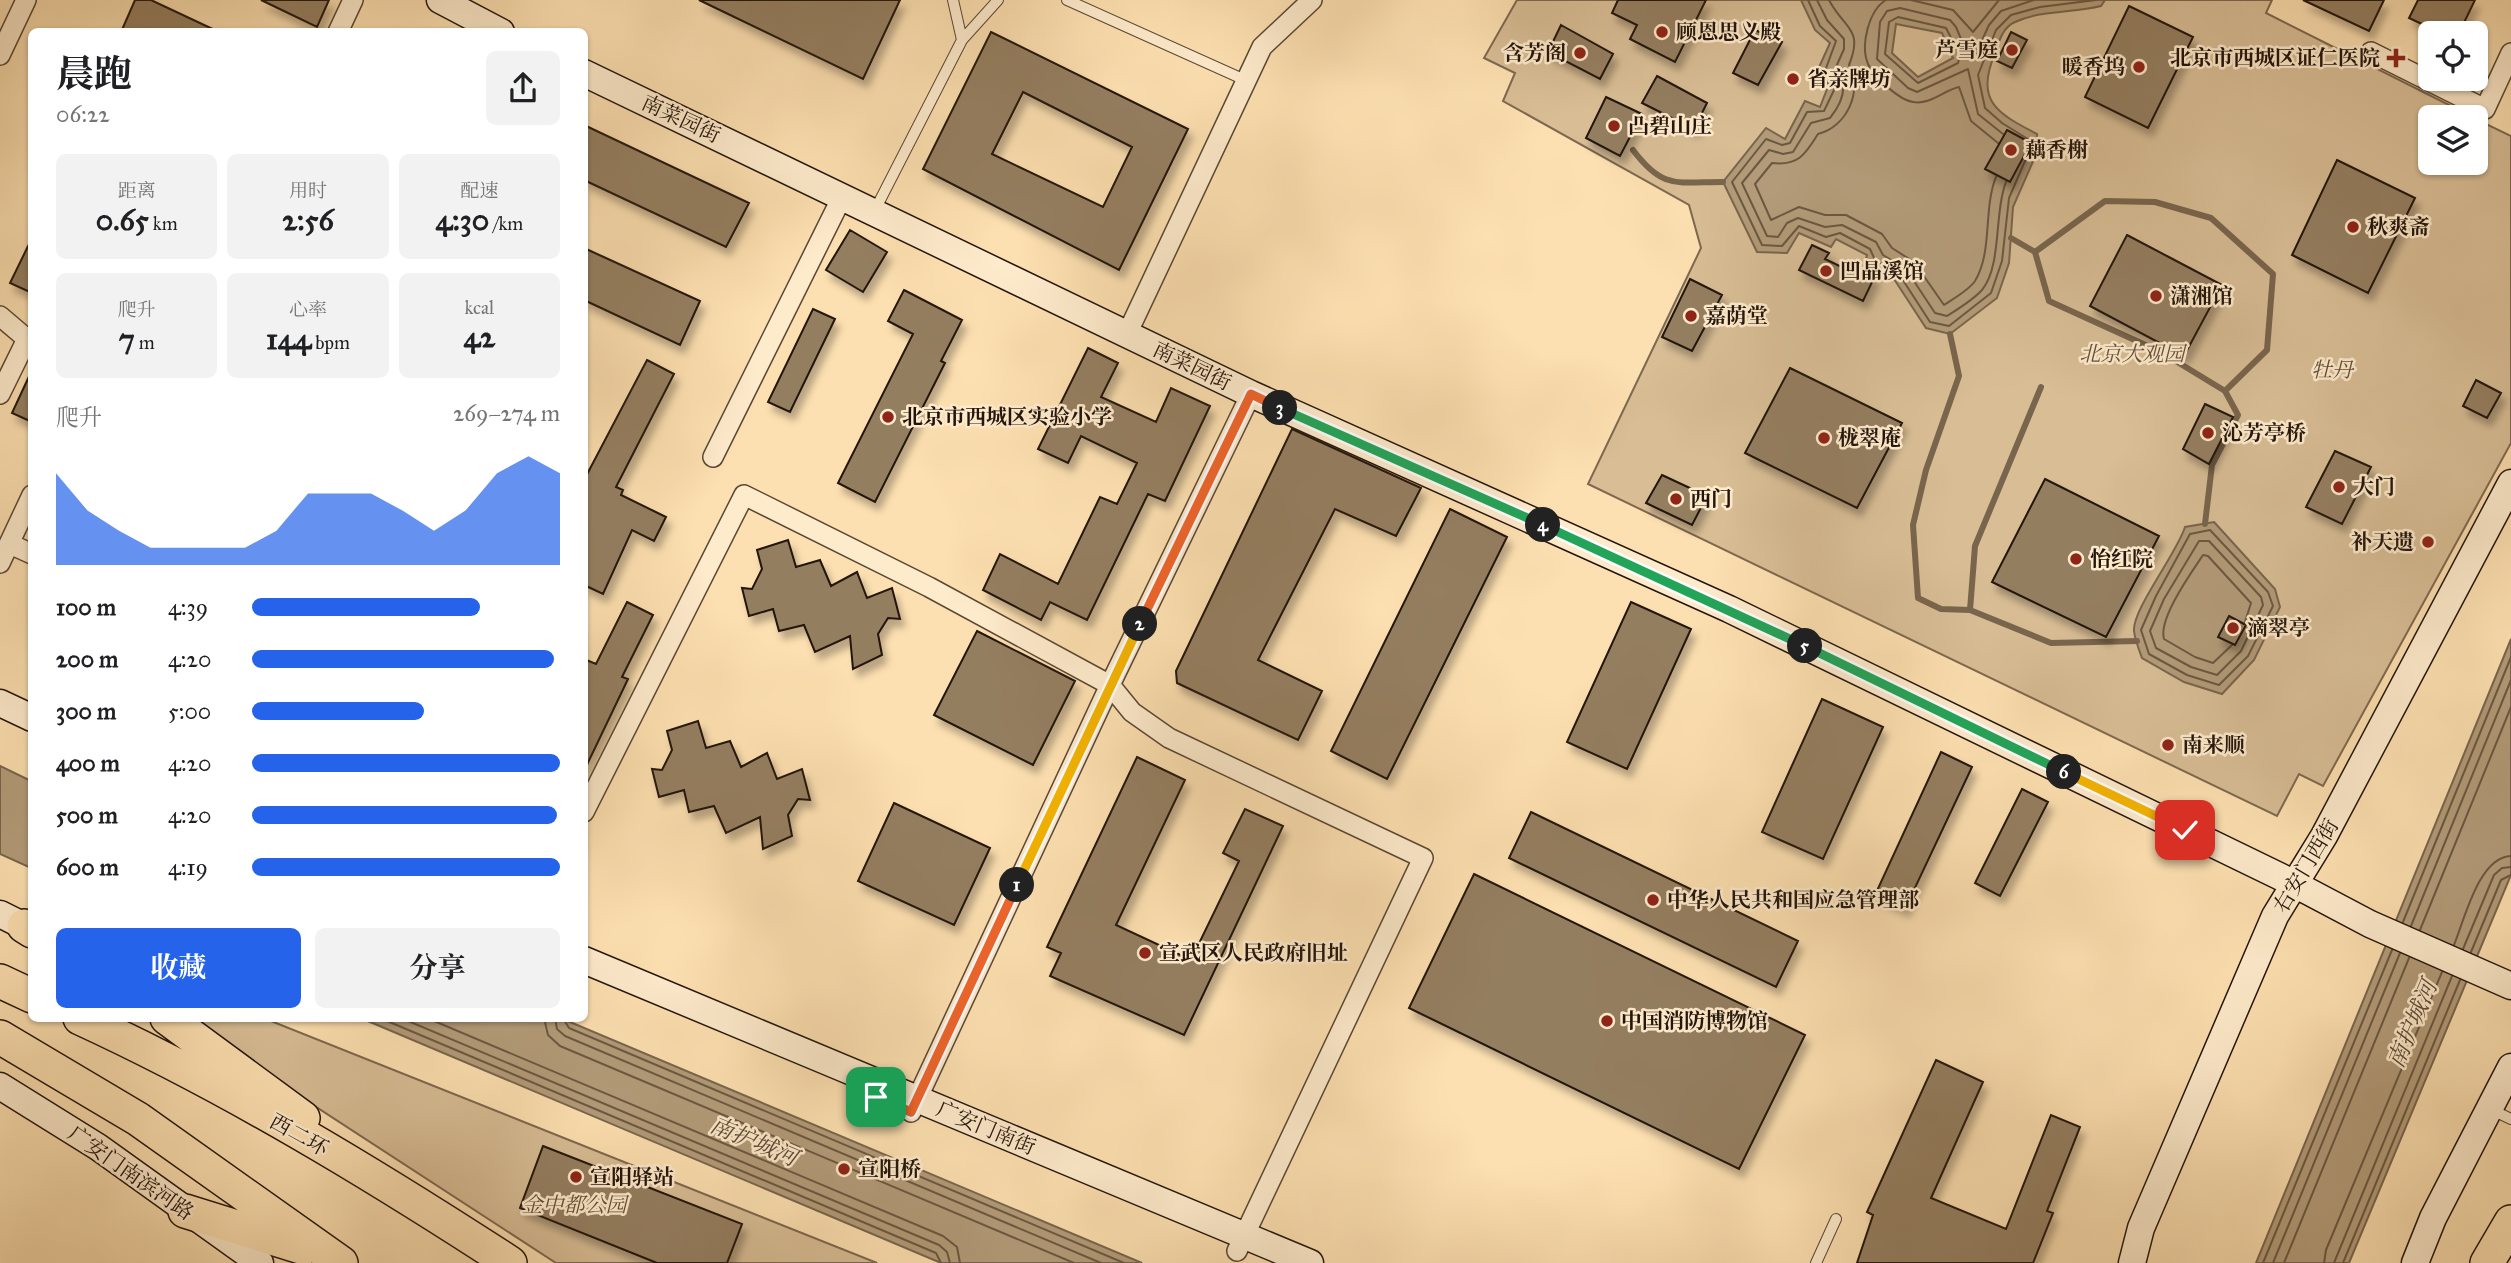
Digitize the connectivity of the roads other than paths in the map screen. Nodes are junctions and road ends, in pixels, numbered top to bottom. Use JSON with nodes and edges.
{"nodes":[{"id":1,"x":26,"y":0,"type":"edge"},
{"id":2,"x":353,"y":0,"type":"edge"},
{"id":3,"x":440,"y":0,"type":"edge"},
{"id":4,"x":953,"y":0,"type":"edge"},
{"id":5,"x":998,"y":0,"type":"edge"},
{"id":6,"x":1067,"y":0,"type":"edge"},
{"id":7,"x":1312,"y":0,"type":"edge"},
{"id":8,"x":340,"y":28,"type":"edge"},
{"id":9,"x":493,"y":28,"type":"edge"},
{"id":10,"x":962,"y":40,"type":"junction"},
{"id":11,"x":2371,"y":52,"type":"dead end"},
{"id":12,"x":2511,"y":53,"type":"edge"},
{"id":13,"x":0,"y":55,"type":"edge"},
{"id":14,"x":588,"y":75,"type":"edge"},
{"id":15,"x":1245,"y":80,"type":"junction"},
{"id":16,"x":843,"y":195,"type":"junction"},
{"id":17,"x":874,"y":211,"type":"junction"},
{"id":18,"x":0,"y":316,"type":"edge"},
{"id":19,"x":1127,"y":334,"type":"junction"},
{"id":20,"x":0,"y":394,"type":"edge"},
{"id":21,"x":1251,"y":394,"type":"junction"},
{"id":22,"x":713,"y":457,"type":"dead end"},
{"id":23,"x":2511,"y":483,"type":"edge"},
{"id":24,"x":28,"y":504,"type":"edge"},
{"id":25,"x":10,"y":544,"type":"junction"},
{"id":26,"x":28,"y":552,"type":"edge"},
{"id":27,"x":0,"y":564,"type":"edge"},
{"id":28,"x":1110,"y":685,"type":"junction"},
{"id":29,"x":0,"y":688,"type":"edge"},
{"id":30,"x":28,"y":702,"type":"edge"},
{"id":31,"x":0,"y":703,"type":"edge"},
{"id":32,"x":28,"y":717,"type":"edge"},
{"id":33,"x":588,"y":804,"type":"edge"},
{"id":34,"x":2301,"y":887,"type":"junction"},
{"id":35,"x":588,"y":962,"type":"edge"},
{"id":36,"x":588,"y":977,"type":"edge"},
{"id":37,"x":0,"y":981,"type":"edge"},
{"id":38,"x":2502,"y":983,"type":"edge"},
{"id":39,"x":28,"y":994,"type":"edge"},
{"id":40,"x":88,"y":1022,"type":"edge"},
{"id":41,"x":172,"y":1022,"type":"edge"},
{"id":42,"x":0,"y":1037,"type":"edge"},
{"id":43,"x":2511,"y":1067,"type":"edge"},
{"id":44,"x":0,"y":1086,"type":"edge"},
{"id":45,"x":914,"y":1106,"type":"junction"},
{"id":46,"x":2500,"y":1114,"type":"edge"},
{"id":47,"x":378,"y":1179,"type":"junction"},
{"id":48,"x":185,"y":1211,"type":"junction"},
{"id":49,"x":1836,"y":1219,"type":"dead end"},
{"id":50,"x":2511,"y":1223,"type":"edge"},
{"id":51,"x":1241,"y":1243,"type":"junction"},
{"id":52,"x":337,"y":1260,"type":"edge"},
{"id":53,"x":260,"y":1263,"type":"edge"},
{"id":54,"x":510,"y":1263,"type":"edge"},
{"id":55,"x":1266,"y":1263,"type":"edge"},
{"id":56,"x":1310,"y":1263,"type":"edge"},
{"id":57,"x":1816,"y":1263,"type":"edge"},
{"id":58,"x":2132,"y":1263,"type":"edge"},
{"id":59,"x":2143,"y":1263,"type":"edge"},
{"id":60,"x":2415,"y":1263,"type":"edge"},
{"id":61,"x":2487,"y":1263,"type":"edge"}],
"edges":[{"from":1,"to":13,"type":"street"},
{"from":2,"to":8,"type":"street"},
{"from":3,"to":9,"type":"street"},
{"from":4,"to":10,"type":"lane"},
{"from":5,"to":10,"type":"lane"},
{"from":6,"to":15,"type":"lane"},
{"from":7,"to":15,"type":"street"},
{"from":10,"to":17,"type":"lane"},
{"from":11,"to":12,"type":"street"},
{"from":14,"to":16,"type":"street","name":"南菜园街"},
{"from":15,"to":19,"type":"street"},
{"from":16,"to":17,"type":"street","name":"南菜园街"},
{"from":16,"to":22,"type":"street"},
{"from":17,"to":19,"type":"street","name":"南菜园街"},
{"from":18,"to":20,"type":"street"},
{"from":19,"to":21,"type":"street","name":"南菜园街"},
{"from":21,"to":28,"type":"street"},
{"from":21,"to":34,"type":"street","name":"南菜园街"},
{"from":23,"to":34,"type":"street","name":"右安门西街"},
{"from":24,"to":25,"type":"street"},
{"from":25,"to":26,"type":"street"},
{"from":25,"to":27,"type":"street"},
{"from":28,"to":33,"type":"street"},
{"from":28,"to":45,"type":"street"},
{"from":28,"to":51,"type":"street"},
{"from":29,"to":30,"type":"street"},
{"from":31,"to":32,"type":"street"},
{"from":34,"to":38,"type":"street","name":"南菜园街"},
{"from":34,"to":58,"type":"street","name":"右安门西街"},
{"from":34,"to":59,"type":"street","name":"右安门西街"},
{"from":35,"to":45,"type":"street","name":"广安门南街"},
{"from":36,"to":45,"type":"street","name":"广安门南街"},
{"from":37,"to":39,"type":"highway"},
{"from":40,"to":47,"type":"highway","name":"西二环"},
{"from":41,"to":47,"type":"highway"},
{"from":42,"to":52,"type":"highway"},
{"from":43,"to":46,"type":"street"},
{"from":44,"to":48,"type":"street","name":"广安门南滨河路"},
{"from":45,"to":51,"type":"street","name":"广安门南街"},
{"from":46,"to":60,"type":"street"},
{"from":47,"to":54,"type":"highway","name":"西二环"},
{"from":48,"to":52,"type":"highway"},
{"from":48,"to":53,"type":"street","name":"广安门南滨河路"},
{"from":49,"to":57,"type":"lane"},
{"from":50,"to":61,"type":"highway"},
{"from":51,"to":55,"type":"street","name":"广安门南街"},
{"from":51,"to":56,"type":"street","name":"广安门南街"}]}
